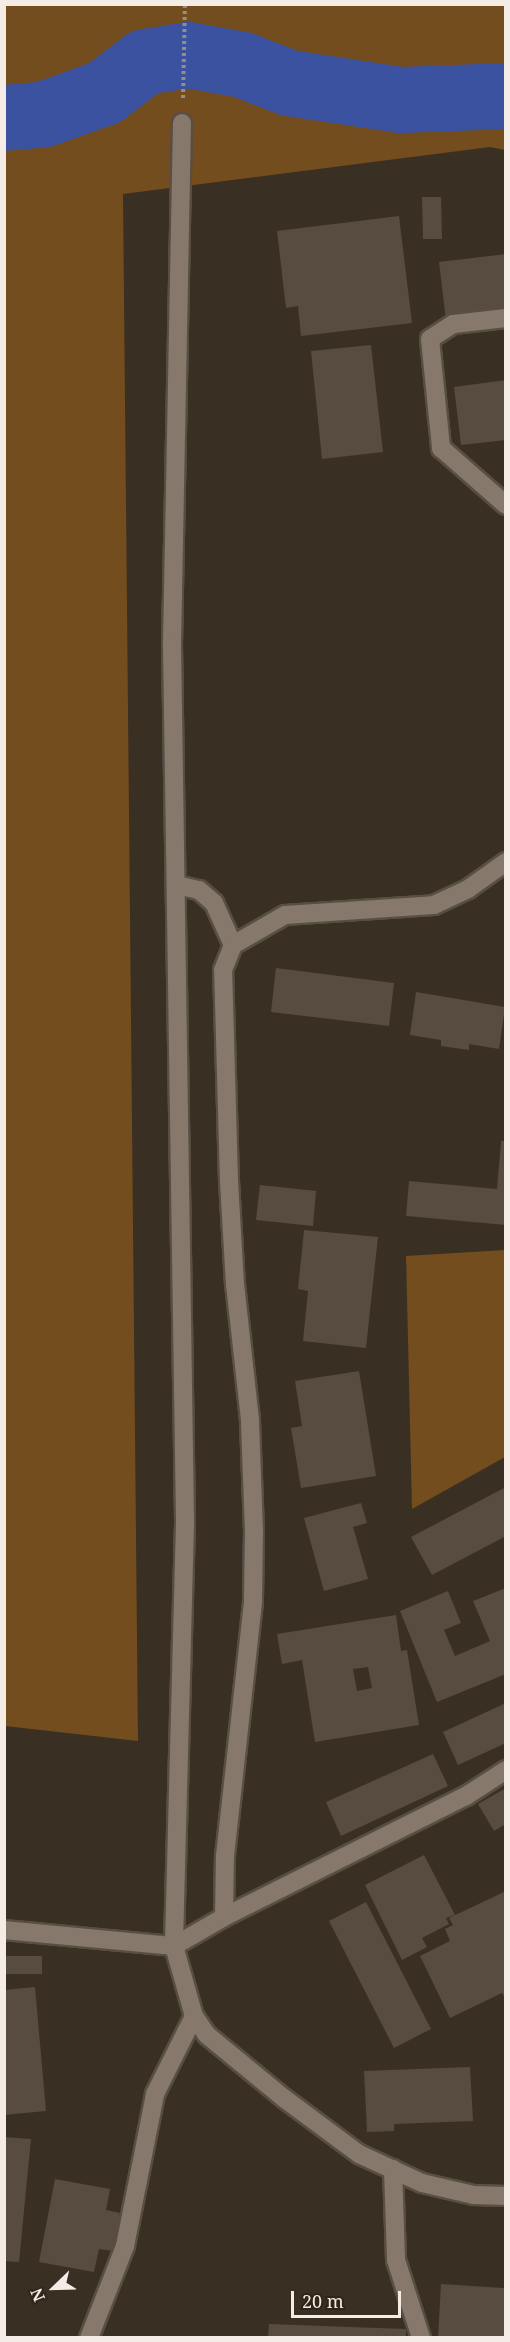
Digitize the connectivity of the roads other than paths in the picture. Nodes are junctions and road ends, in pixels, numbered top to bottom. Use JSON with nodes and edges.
{"nodes":[{"id":1,"x":182,"y":123,"type":"dead end"},
{"id":2,"x":506,"y":318,"type":"edge"},
{"id":3,"x":506,"y":506,"type":"edge"},
{"id":4,"x":506,"y":862,"type":"edge"},
{"id":5,"x":177,"y":885,"type":"junction"},
{"id":6,"x":233,"y":945,"type":"junction"},
{"id":7,"x":506,"y":1770,"type":"edge"},
{"id":8,"x":224,"y":1917,"type":"junction"},
{"id":9,"x":4,"y":1930,"type":"edge"},
{"id":10,"x":174,"y":1946,"type":"junction"},
{"id":11,"x":194,"y":2016,"type":"junction"},
{"id":12,"x":393,"y":2169,"type":"junction"},
{"id":13,"x":506,"y":2196,"type":"edge"},
{"id":14,"x":89,"y":2337,"type":"edge"},
{"id":15,"x":420,"y":2337,"type":"edge"}],
"edges":[{"from":1,"to":5,"type":"street"},
{"from":2,"to":3,"type":"street"},
{"from":4,"to":6,"type":"street"},
{"from":5,"to":6,"type":"street"},
{"from":5,"to":10,"type":"street"},
{"from":6,"to":8,"type":"street"},
{"from":7,"to":8,"type":"street"},
{"from":8,"to":10,"type":"street"},
{"from":9,"to":10,"type":"street"},
{"from":10,"to":11,"type":"street"},
{"from":11,"to":12,"type":"street"},
{"from":11,"to":14,"type":"street"},
{"from":12,"to":13,"type":"street"},
{"from":12,"to":15,"type":"street"}]}
